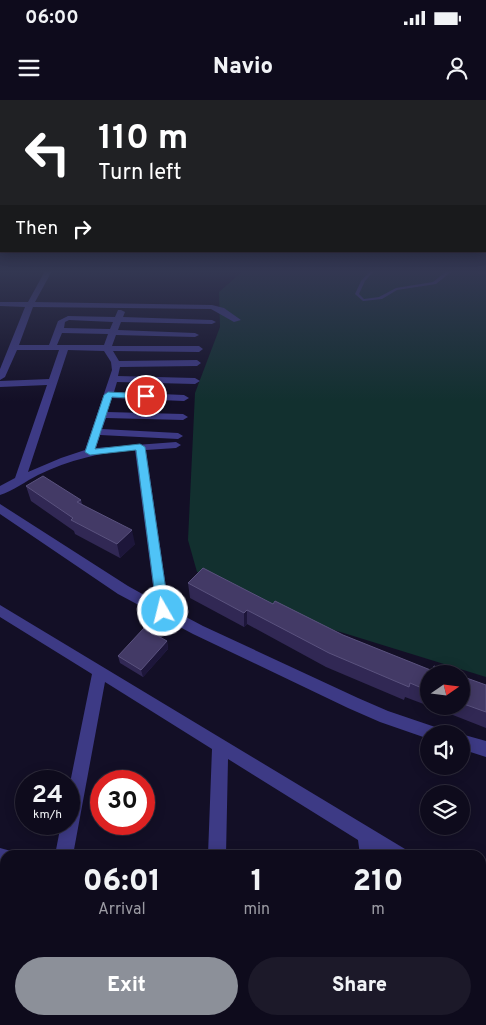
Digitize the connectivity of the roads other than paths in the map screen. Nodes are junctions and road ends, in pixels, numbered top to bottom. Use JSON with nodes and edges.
{"nodes":[{"id":1,"x":27,"y":314,"type":"edge"},
{"id":2,"x":120,"y":314,"type":"edge"},
{"id":3,"x":228,"y":314,"type":"edge"},
{"id":4,"x":118,"y":319,"type":"junction"},
{"id":5,"x":237,"y":320,"type":"dead end"},
{"id":6,"x":212,"y":322,"type":"dead end"},
{"id":7,"x":58,"y":330,"type":"junction"},
{"id":8,"x":113,"y":332,"type":"junction"},
{"id":9,"x":194,"y":335,"type":"dead end"},
{"id":10,"x":15,"y":347,"type":"junction"},
{"id":11,"x":52,"y":348,"type":"junction"},
{"id":12,"x":64,"y":348,"type":"junction"},
{"id":13,"x":107,"y":348,"type":"junction"},
{"id":14,"x":199,"y":349,"type":"dead end"},
{"id":15,"x":116,"y":364,"type":"junction"},
{"id":16,"x":197,"y":364,"type":"dead end"},
{"id":17,"x":0,"y":377,"type":"edge"},
{"id":18,"x":114,"y":379,"type":"junction"},
{"id":19,"x":195,"y":381,"type":"dead end"},
{"id":20,"x":51,"y":382,"type":"junction"},
{"id":21,"x":0,"y":384,"type":"edge"},
{"id":22,"x":108,"y":395,"type":"junction"},
{"id":23,"x":184,"y":398,"type":"dead end"},
{"id":24,"x":102,"y":415,"type":"junction"},
{"id":25,"x":182,"y":417,"type":"dead end"},
{"id":26,"x":96,"y":432,"type":"junction"},
{"id":27,"x":140,"y":447,"type":"junction"},
{"id":28,"x":90,"y":452,"type":"junction"},
{"id":29,"x":20,"y":479,"type":"junction"},
{"id":30,"x":0,"y":491,"type":"edge"},
{"id":31,"x":0,"y":508,"type":"edge"},
{"id":32,"x":0,"y":610,"type":"edge"},
{"id":33,"x":163,"y":611,"type":"junction"},
{"id":34,"x":100,"y":671,"type":"junction"},
{"id":35,"x":420,"y":729,"type":"edge"},
{"id":36,"x":470,"y":744,"type":"edge"},
{"id":37,"x":220,"y":746,"type":"junction"},
{"id":38,"x":486,"y":749,"type":"edge"},
{"id":39,"x":366,"y":836,"type":"junction"},
{"id":40,"x":65,"y":850,"type":"edge"},
{"id":41,"x":217,"y":850,"type":"edge"},
{"id":42,"x":368,"y":850,"type":"edge"},
{"id":43,"x":390,"y":850,"type":"edge"}],
"edges":[{"from":1,"to":10,"type":"street"},
{"from":2,"to":4,"type":"street"},
{"from":3,"to":5,"type":"street"},
{"from":4,"to":6,"type":"street"},
{"from":4,"to":7,"type":"street"},
{"from":4,"to":8,"type":"street"},
{"from":7,"to":8,"type":"street"},
{"from":7,"to":11,"type":"street"},
{"from":8,"to":9,"type":"street"},
{"from":8,"to":13,"type":"street"},
{"from":10,"to":11,"type":"street"},
{"from":10,"to":17,"type":"street"},
{"from":11,"to":12,"type":"street"},
{"from":12,"to":13,"type":"street"},
{"from":12,"to":20,"type":"street"},
{"from":13,"to":14,"type":"street"},
{"from":13,"to":15,"type":"street"},
{"from":15,"to":16,"type":"street"},
{"from":15,"to":18,"type":"street"},
{"from":18,"to":19,"type":"street"},
{"from":18,"to":22,"type":"street"},
{"from":20,"to":21,"type":"street"},
{"from":20,"to":29,"type":"street"},
{"from":22,"to":23,"type":"street"},
{"from":22,"to":24,"type":"street"},
{"from":24,"to":25,"type":"street"},
{"from":24,"to":26,"type":"street"},
{"from":26,"to":27,"type":"street"},
{"from":26,"to":28,"type":"street"},
{"from":27,"to":28,"type":"street"},
{"from":27,"to":33,"type":"street"},
{"from":28,"to":29,"type":"street"},
{"from":29,"to":30,"type":"street"},
{"from":31,"to":33,"type":"street"},
{"from":32,"to":34,"type":"street"},
{"from":33,"to":35,"type":"street"},
{"from":34,"to":37,"type":"street"},
{"from":34,"to":40,"type":"street"},
{"from":36,"to":38,"type":"street"},
{"from":37,"to":39,"type":"street"},
{"from":37,"to":41,"type":"street"},
{"from":39,"to":42,"type":"street"},
{"from":39,"to":43,"type":"street"}]}
